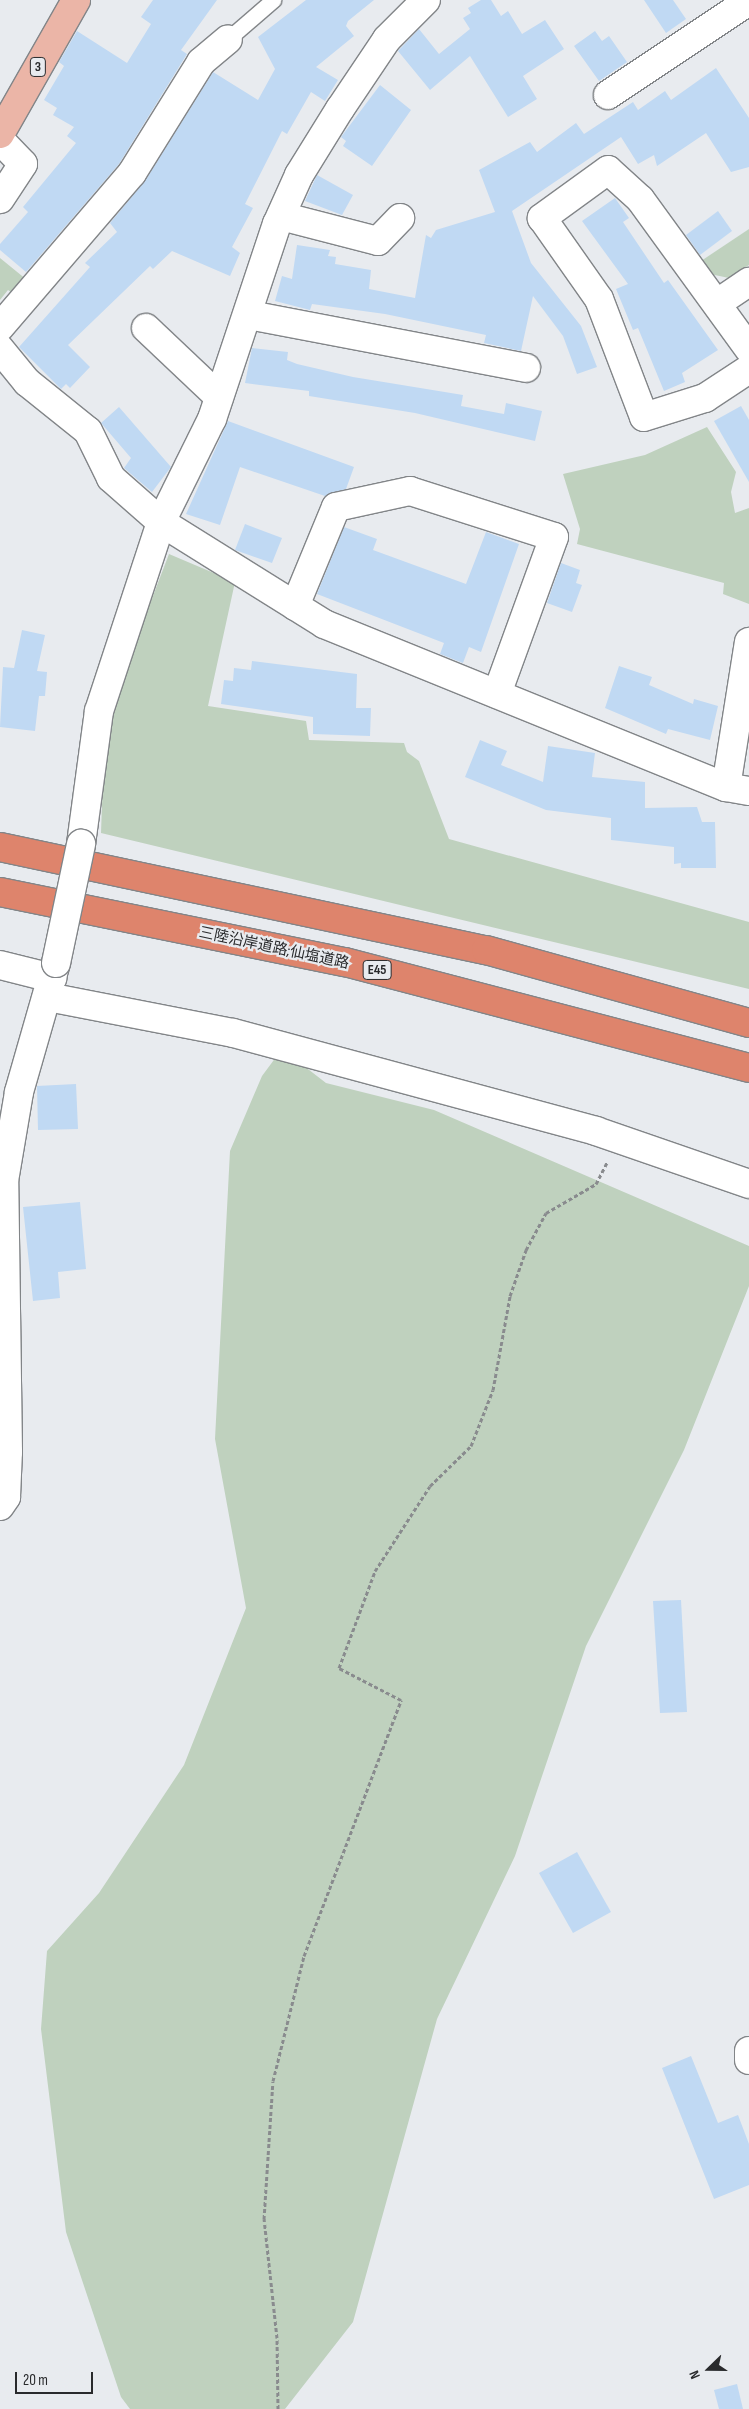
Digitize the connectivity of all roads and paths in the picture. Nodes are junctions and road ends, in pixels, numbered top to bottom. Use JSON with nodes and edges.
{"nodes":[{"id":1,"x":76,"y":0,"type":"edge"},
{"id":2,"x":273,"y":0,"type":"edge"},
{"id":3,"x":426,"y":0,"type":"edge"},
{"id":4,"x":746,"y":9,"type":"edge"},
{"id":5,"x":228,"y":39,"type":"joint"},
{"id":6,"x":608,"y":95,"type":"dead end"},
{"id":7,"x":0,"y":134,"type":"edge"},
{"id":8,"x":0,"y":140,"type":"edge"},
{"id":9,"x":0,"y":199,"type":"edge"},
{"id":10,"x":281,"y":216,"type":"junction"},
{"id":11,"x":400,"y":218,"type":"dead end"},
{"id":12,"x":749,"y":282,"type":"edge"},
{"id":13,"x":719,"y":302,"type":"junction"},
{"id":14,"x":249,"y":315,"type":"junction"},
{"id":15,"x":0,"y":327,"type":"edge"},
{"id":16,"x":146,"y":328,"type":"dead end"},
{"id":17,"x":0,"y":349,"type":"edge"},
{"id":18,"x":749,"y":349,"type":"edge"},
{"id":19,"x":526,"y":368,"type":"dead end"},
{"id":20,"x":749,"y":369,"type":"edge"},
{"id":21,"x":219,"y":397,"type":"junction"},
{"id":22,"x":162,"y":522,"type":"junction"},
{"id":23,"x":295,"y":606,"type":"junction"},
{"id":24,"x":749,"y":642,"type":"edge"},
{"id":25,"x":497,"y":694,"type":"junction"},
{"id":26,"x":738,"y":789,"type":"edge"},
{"id":27,"x":0,"y":847,"type":"edge"},
{"id":28,"x":0,"y":892,"type":"edge"},
{"id":29,"x":0,"y":965,"type":"edge"},
{"id":30,"x":52,"y":979,"type":"junction"},
{"id":31,"x":634,"y":991,"type":"junction"},
{"id":32,"x":749,"y":1019,"type":"edge"},
{"id":33,"x":749,"y":1023,"type":"edge"},
{"id":34,"x":641,"y":1036,"type":"junction"},
{"id":35,"x":749,"y":1068,"type":"edge"},
{"id":36,"x":749,"y":1077,"type":"edge"},
{"id":37,"x":608,"y":1161,"type":"dead end"},
{"id":38,"x":749,"y":1184,"type":"edge"},
{"id":39,"x":0,"y":1506,"type":"edge"},
{"id":40,"x":749,"y":2052,"type":"edge"},
{"id":41,"x":749,"y":2060,"type":"edge"},
{"id":42,"x":278,"y":2409,"type":"edge"}],
"edges":[{"from":1,"to":7,"type":"main road","number":"3"},
{"from":2,"to":5,"type":"lane"},
{"from":3,"to":10,"type":"street"},
{"from":4,"to":6,"type":"street"},
{"from":5,"to":15,"type":"street"},
{"from":8,"to":9,"type":"street"},
{"from":10,"to":11,"type":"street"},
{"from":10,"to":14,"type":"street"},
{"from":12,"to":13,"type":"street"},
{"from":13,"to":18,"type":"street"},
{"from":13,"to":20,"type":"street"},
{"from":14,"to":19,"type":"street"},
{"from":14,"to":21,"type":"street"},
{"from":16,"to":21,"type":"street"},
{"from":17,"to":22,"type":"street"},
{"from":21,"to":22,"type":"street"},
{"from":22,"to":23,"type":"street"},
{"from":22,"to":30,"type":"street","bridge":true},
{"from":23,"to":25,"type":"street"},
{"from":23,"to":25,"type":"street"},
{"from":24,"to":26,"type":"street"},
{"from":25,"to":26,"type":"street"},
{"from":27,"to":31,"type":"highway"},
{"from":28,"to":34,"type":"highway","name":"三陸沿岸道路;仙塩道路","number":"E45"},
{"from":29,"to":30,"type":"street"},
{"from":30,"to":38,"type":"street"},
{"from":30,"to":39,"type":"street"},
{"from":31,"to":32,"type":"highway"},
{"from":31,"to":33,"type":"highway"},
{"from":34,"to":35,"type":"highway","name":"三陸沿岸道路;仙塩道路","number":"E45"},
{"from":34,"to":36,"type":"highway"},
{"from":37,"to":42,"type":"path"},
{"from":40,"to":41,"type":"street"}]}
